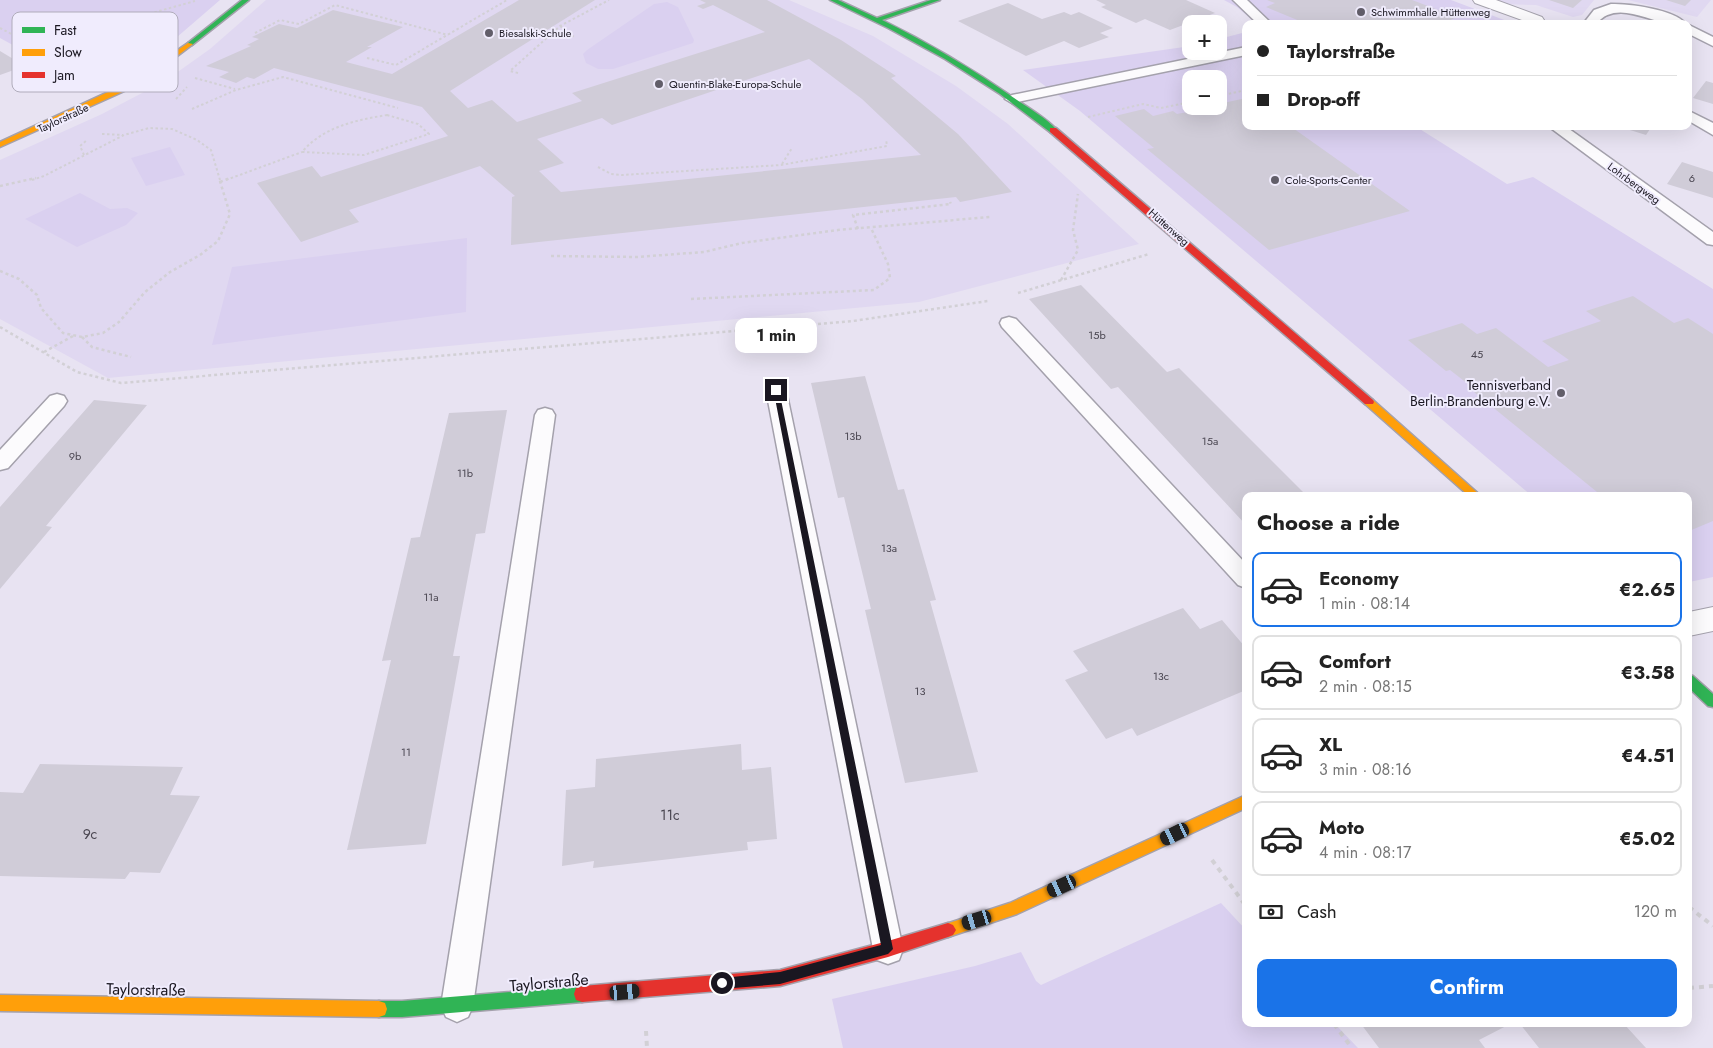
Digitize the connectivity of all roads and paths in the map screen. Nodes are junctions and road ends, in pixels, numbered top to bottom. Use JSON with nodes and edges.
{"nodes":[{"id":1,"x":197,"y":0,"type":"edge"},
{"id":2,"x":246,"y":0,"type":"edge"},
{"id":3,"x":507,"y":0,"type":"edge"},
{"id":4,"x":609,"y":0,"type":"edge"},
{"id":5,"x":833,"y":0,"type":"edge"},
{"id":6,"x":937,"y":0,"type":"edge"},
{"id":7,"x":1239,"y":0,"type":"edge"},
{"id":8,"x":1481,"y":0,"type":"edge"},
{"id":9,"x":154,"y":12,"type":"edge"},
{"id":10,"x":879,"y":19,"type":"junction"},
{"id":11,"x":1262,"y":20,"type":"edge"},
{"id":12,"x":1536,"y":20,"type":"dead end"},
{"id":13,"x":1592,"y":20,"type":"edge"},
{"id":14,"x":1673,"y":20,"type":"edge"},
{"id":15,"x":560,"y":26,"type":"junction"},
{"id":16,"x":0,"y":28,"type":"edge"},
{"id":17,"x":1692,"y":31,"type":"edge"},
{"id":18,"x":12,"y":34,"type":"edge"},
{"id":19,"x":448,"y":35,"type":"junction"},
{"id":20,"x":250,"y":36,"type":"dead end"},
{"id":21,"x":574,"y":37,"type":"dead end"},
{"id":22,"x":1713,"y":42,"type":"edge"},
{"id":23,"x":1242,"y":52,"type":"edge"},
{"id":24,"x":178,"y":53,"type":"edge"},
{"id":25,"x":367,"y":58,"type":"dead end"},
{"id":26,"x":518,"y":73,"type":"dead end"},
{"id":27,"x":236,"y":90,"type":"junction"},
{"id":28,"x":1242,"y":91,"type":"edge"},
{"id":29,"x":116,"y":92,"type":"edge"},
{"id":30,"x":1227,"y":94,"type":"edge"},
{"id":31,"x":1012,"y":99,"type":"junction"},
{"id":32,"x":176,"y":100,"type":"dead end"},
{"id":33,"x":1182,"y":104,"type":"edge"},
{"id":34,"x":192,"y":109,"type":"dead end"},
{"id":35,"x":388,"y":115,"type":"junction"},
{"id":36,"x":1692,"y":116,"type":"edge"},
{"id":37,"x":1085,"y":117,"type":"dead end"},
{"id":38,"x":1561,"y":130,"type":"edge"},
{"id":39,"x":1713,"y":130,"type":"edge"},
{"id":40,"x":99,"y":135,"type":"dead end"},
{"id":41,"x":124,"y":135,"type":"junction"},
{"id":42,"x":93,"y":137,"type":"dead end"},
{"id":43,"x":886,"y":139,"type":"dead end"},
{"id":44,"x":0,"y":145,"type":"edge"},
{"id":45,"x":792,"y":148,"type":"dead end"},
{"id":46,"x":302,"y":152,"type":"junction"},
{"id":47,"x":84,"y":155,"type":"junction"},
{"id":48,"x":781,"y":165,"type":"junction"},
{"id":49,"x":598,"y":167,"type":"dead end"},
{"id":50,"x":220,"y":182,"type":"junction"},
{"id":51,"x":0,"y":186,"type":"edge"},
{"id":52,"x":1079,"y":189,"type":"dead end"},
{"id":53,"x":950,"y":202,"type":"dead end"},
{"id":54,"x":990,"y":217,"type":"dead end"},
{"id":55,"x":858,"y":228,"type":"junction"},
{"id":56,"x":871,"y":228,"type":"junction"},
{"id":57,"x":1713,"y":240,"type":"edge"},
{"id":58,"x":1150,"y":253,"type":"dead end"},
{"id":59,"x":551,"y":256,"type":"dead end"},
{"id":60,"x":0,"y":270,"type":"edge"},
{"id":61,"x":1061,"y":280,"type":"junction"},
{"id":62,"x":1010,"y":296,"type":"dead end"},
{"id":63,"x":692,"y":300,"type":"dead end"},
{"id":64,"x":993,"y":301,"type":"dead end"},
{"id":65,"x":1009,"y":323,"type":"dead end"},
{"id":66,"x":0,"y":327,"type":"edge"},
{"id":67,"x":74,"y":335,"type":"junction"},
{"id":68,"x":82,"y":337,"type":"junction"},
{"id":69,"x":44,"y":352,"type":"junction"},
{"id":70,"x":131,"y":357,"type":"dead end"},
{"id":71,"x":776,"y":390,"type":"dead end"},
{"id":72,"x":57,"y":401,"type":"dead end"},
{"id":73,"x":546,"y":415,"type":"dead end"},
{"id":74,"x":0,"y":463,"type":"edge"},
{"id":75,"x":1471,"y":492,"type":"edge"},
{"id":76,"x":1242,"y":575,"type":"edge"},
{"id":77,"x":1713,"y":619,"type":"edge"},
{"id":78,"x":1692,"y":623,"type":"edge"},
{"id":79,"x":1692,"y":683,"type":"edge"},
{"id":80,"x":1713,"y":702,"type":"edge"},
{"id":81,"x":1242,"y":803,"type":"edge"},
{"id":82,"x":1188,"y":828,"type":"junction"},
{"id":83,"x":1242,"y":901,"type":"edge"},
{"id":84,"x":1692,"y":910,"type":"edge"},
{"id":85,"x":1713,"y":926,"type":"edge"},
{"id":86,"x":888,"y":949,"type":"junction"},
{"id":87,"x":1713,"y":986,"type":"edge"},
{"id":88,"x":1692,"y":988,"type":"edge"},
{"id":89,"x":0,"y":1003,"type":"edge"},
{"id":90,"x":457,"y":1006,"type":"junction"},
{"id":91,"x":1336,"y":1027,"type":"edge"},
{"id":92,"x":1352,"y":1048,"type":"edge"}],
"edges":[{"from":1,"to":9,"type":"path"},
{"from":2,"to":24,"type":"street","name":"Taylorstraße"},
{"from":3,"to":19,"type":"path"},
{"from":4,"to":15,"type":"path"},
{"from":5,"to":10,"type":"street","name":"Hüttenweg"},
{"from":6,"to":10,"type":"street"},
{"from":7,"to":11,"type":"lane"},
{"from":8,"to":12,"type":"street"},
{"from":10,"to":31,"type":"street","name":"Hüttenweg"},
{"from":13,"to":14,"type":"lane"},
{"from":15,"to":21,"type":"path"},
{"from":15,"to":26,"type":"path"},
{"from":16,"to":18,"type":"path"},
{"from":17,"to":22,"type":"lane"},
{"from":19,"to":20,"type":"path"},
{"from":19,"to":25,"type":"path"},
{"from":23,"to":31,"type":"lane"},
{"from":27,"to":32,"type":"path"},
{"from":27,"to":34,"type":"path"},
{"from":27,"to":35,"type":"path"},
{"from":28,"to":30,"type":"path"},
{"from":29,"to":44,"type":"street","name":"Taylorstraße"},
{"from":31,"to":75,"type":"street","name":"Hüttenweg"},
{"from":33,"to":37,"type":"path"},
{"from":35,"to":46,"type":"path"},
{"from":35,"to":46,"type":"path"},
{"from":36,"to":39,"type":"lane"},
{"from":38,"to":57,"type":"lane","name":"Lohrbergweg"},
{"from":40,"to":41,"type":"path"},
{"from":41,"to":47,"type":"path"},
{"from":41,"to":50,"type":"path"},
{"from":42,"to":47,"type":"path"},
{"from":43,"to":48,"type":"path"},
{"from":45,"to":48,"type":"path"},
{"from":46,"to":50,"type":"path"},
{"from":47,"to":51,"type":"path"},
{"from":48,"to":49,"type":"path"},
{"from":50,"to":68,"type":"path"},
{"from":52,"to":61,"type":"path"},
{"from":53,"to":55,"type":"path"},
{"from":54,"to":56,"type":"path"},
{"from":55,"to":56,"type":"path"},
{"from":55,"to":59,"type":"path"},
{"from":56,"to":63,"type":"path"},
{"from":58,"to":61,"type":"path"},
{"from":60,"to":67,"type":"path"},
{"from":61,"to":62,"type":"path"},
{"from":64,"to":69,"type":"path"},
{"from":65,"to":76,"type":"lane"},
{"from":66,"to":69,"type":"path"},
{"from":67,"to":68,"type":"path"},
{"from":67,"to":69,"type":"path"},
{"from":68,"to":70,"type":"path"},
{"from":71,"to":86,"type":"lane"},
{"from":72,"to":74,"type":"lane"},
{"from":73,"to":90,"type":"lane"},
{"from":77,"to":78,"type":"street"},
{"from":79,"to":80,"type":"street"},
{"from":81,"to":82,"type":"street","name":"Taylorstraße"},
{"from":82,"to":83,"type":"path"},
{"from":82,"to":86,"type":"street","name":"Taylorstraße"},
{"from":84,"to":85,"type":"path"},
{"from":86,"to":90,"type":"street","name":"Taylorstraße"},
{"from":87,"to":88,"type":"path"},
{"from":89,"to":90,"type":"street","name":"Taylorstraße"},
{"from":91,"to":92,"type":"path"}]}
